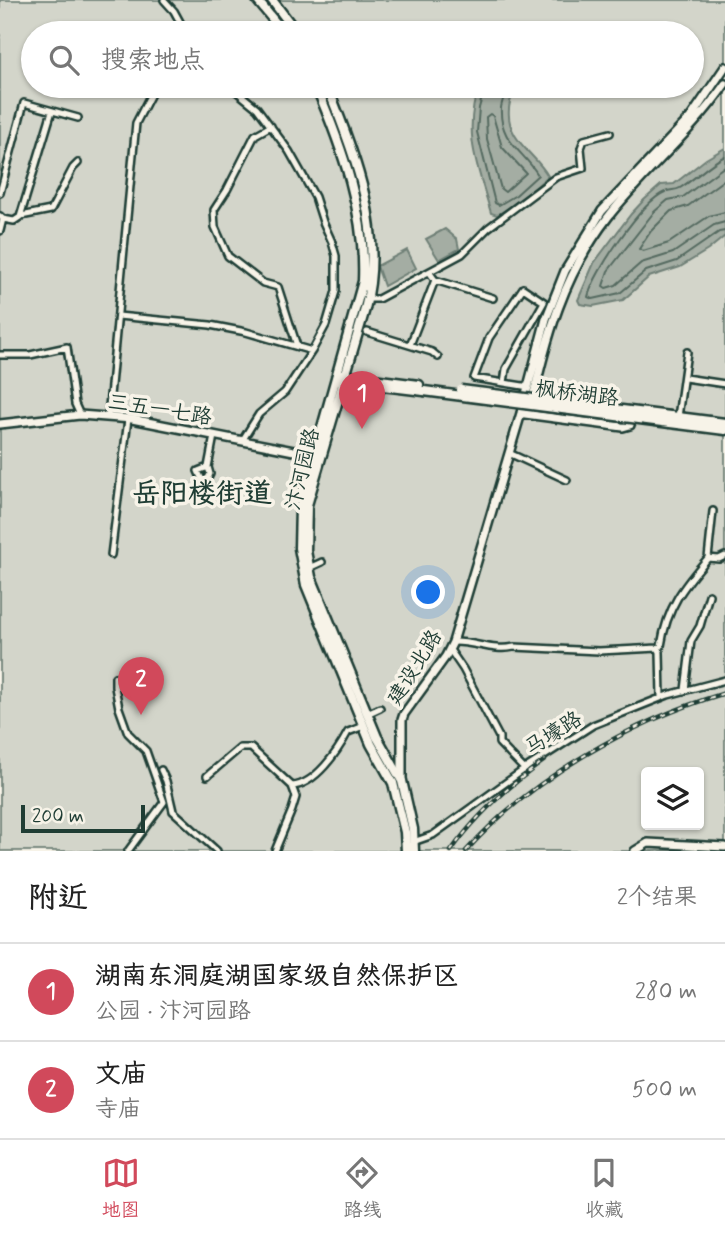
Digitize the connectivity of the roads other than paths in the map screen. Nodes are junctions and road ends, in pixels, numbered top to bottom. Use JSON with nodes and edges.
{"nodes":[{"id":1,"x":164,"y":0,"type":"edge"},
{"id":2,"x":257,"y":0,"type":"edge"},
{"id":3,"x":272,"y":0,"type":"edge"},
{"id":4,"x":178,"y":21,"type":"edge"},
{"id":5,"x":274,"y":21,"type":"edge"},
{"id":6,"x":288,"y":21,"type":"edge"},
{"id":7,"x":725,"y":67,"type":"edge"},
{"id":8,"x":725,"y":84,"type":"edge"},
{"id":9,"x":149,"y":98,"type":"edge"},
{"id":10,"x":245,"y":98,"type":"edge"},
{"id":11,"x":321,"y":98,"type":"edge"},
{"id":12,"x":332,"y":98,"type":"edge"},
{"id":13,"x":704,"y":98,"type":"edge"},
{"id":14,"x":704,"y":98,"type":"edge"},
{"id":15,"x":52,"y":111,"type":"junction"},
{"id":16,"x":78,"y":118,"type":"dead end"},
{"id":17,"x":271,"y":126,"type":"junction"},
{"id":18,"x":610,"y":133,"type":"dead end"},
{"id":19,"x":78,"y":163,"type":"dead end"},
{"id":20,"x":0,"y":193,"type":"edge"},
{"id":21,"x":21,"y":216,"type":"junction"},
{"id":22,"x":2,"y":218,"type":"edge"},
{"id":23,"x":0,"y":231,"type":"edge"},
{"id":24,"x":430,"y":273,"type":"junction"},
{"id":25,"x":435,"y":280,"type":"junction"},
{"id":26,"x":368,"y":299,"type":"junction"},
{"id":27,"x":493,"y":299,"type":"dead end"},
{"id":28,"x":118,"y":316,"type":"junction"},
{"id":29,"x":367,"y":332,"type":"dead end"},
{"id":30,"x":410,"y":345,"type":"junction"},
{"id":31,"x":297,"y":346,"type":"junction"},
{"id":32,"x":312,"y":351,"type":"junction"},
{"id":33,"x":687,"y":352,"type":"dead end"},
{"id":34,"x":0,"y":355,"type":"edge"},
{"id":35,"x":438,"y":357,"type":"dead end"},
{"id":36,"x":340,"y":378,"type":"junction"},
{"id":37,"x":685,"y":378,"type":"junction"},
{"id":38,"x":504,"y":383,"type":"junction"},
{"id":39,"x":725,"y":384,"type":"edge"},
{"id":40,"x":532,"y":388,"type":"junction"},
{"id":41,"x":425,"y":389,"type":"junction"},
{"id":42,"x":525,"y":414,"type":"junction"},
{"id":43,"x":80,"y":415,"type":"junction"},
{"id":44,"x":108,"y":417,"type":"junction"},
{"id":45,"x":631,"y":417,"type":"junction"},
{"id":46,"x":673,"y":418,"type":"junction"},
{"id":47,"x":128,"y":419,"type":"junction"},
{"id":48,"x":725,"y":423,"type":"edge"},
{"id":49,"x":0,"y":424,"type":"edge"},
{"id":50,"x":725,"y":430,"type":"edge"},
{"id":51,"x":325,"y":431,"type":"junction"},
{"id":52,"x":214,"y":436,"type":"junction"},
{"id":53,"x":242,"y":441,"type":"junction"},
{"id":54,"x":509,"y":453,"type":"junction"},
{"id":55,"x":314,"y":455,"type":"junction"},
{"id":56,"x":208,"y":467,"type":"dead end"},
{"id":57,"x":567,"y":480,"type":"dead end"},
{"id":58,"x":713,"y":511,"type":"dead end"},
{"id":59,"x":111,"y":555,"type":"dead end"},
{"id":60,"x":725,"y":556,"type":"edge"},
{"id":61,"x":708,"y":558,"type":"junction"},
{"id":62,"x":322,"y":562,"type":"dead end"},
{"id":63,"x":309,"y":568,"type":"junction"},
{"id":64,"x":709,"y":595,"type":"dead end"},
{"id":65,"x":451,"y":646,"type":"junction"},
{"id":66,"x":658,"y":648,"type":"junction"},
{"id":67,"x":115,"y":677,"type":"dead end"},
{"id":68,"x":725,"y":680,"type":"edge"},
{"id":69,"x":685,"y":690,"type":"junction"},
{"id":70,"x":661,"y":698,"type":"junction"},
{"id":71,"x":380,"y":708,"type":"dead end"},
{"id":72,"x":368,"y":714,"type":"junction"},
{"id":73,"x":365,"y":726,"type":"junction"},
{"id":74,"x":160,"y":770,"type":"dead end"},
{"id":75,"x":525,"y":770,"type":"junction"},
{"id":76,"x":207,"y":776,"type":"dead end"},
{"id":77,"x":402,"y":781,"type":"junction"},
{"id":78,"x":292,"y":786,"type":"junction"},
{"id":79,"x":725,"y":847,"type":"edge"},
{"id":80,"x":409,"y":849,"type":"edge"},
{"id":81,"x":128,"y":851,"type":"edge"},
{"id":82,"x":217,"y":851,"type":"edge"},
{"id":83,"x":275,"y":851,"type":"edge"},
{"id":84,"x":635,"y":851,"type":"edge"}],
"edges":[{"from":1,"to":4,"type":"street"},
{"from":2,"to":5,"type":"main road"},
{"from":3,"to":6,"type":"main road"},
{"from":7,"to":13,"type":"main road"},
{"from":8,"to":40,"type":"main road"},
{"from":9,"to":28,"type":"street"},
{"from":10,"to":17,"type":"street"},
{"from":11,"to":36,"type":"main road","name":"汴河园路"},
{"from":12,"to":26,"type":"main road","name":"汴河园路"},
{"from":14,"to":40,"type":"main road"},
{"from":15,"to":16,"type":"street"},
{"from":15,"to":20,"type":"street"},
{"from":15,"to":21,"type":"street"},
{"from":17,"to":31,"type":"street"},
{"from":17,"to":32,"type":"street"},
{"from":18,"to":24,"type":"street"},
{"from":19,"to":21,"type":"street"},
{"from":21,"to":22,"type":"street"},
{"from":22,"to":23,"type":"street"},
{"from":24,"to":25,"type":"street"},
{"from":24,"to":26,"type":"street"},
{"from":25,"to":27,"type":"street"},
{"from":25,"to":30,"type":"street"},
{"from":26,"to":36,"type":"main road","name":"汴河园路"},
{"from":28,"to":31,"type":"street"},
{"from":28,"to":44,"type":"street"},
{"from":29,"to":30,"type":"street"},
{"from":30,"to":35,"type":"street"},
{"from":31,"to":32,"type":"street"},
{"from":32,"to":53,"type":"street"},
{"from":33,"to":37,"type":"street"},
{"from":34,"to":43,"type":"street"},
{"from":36,"to":41,"type":"main road"},
{"from":36,"to":51,"type":"main road","name":"汴河园路"},
{"from":37,"to":39,"type":"street"},
{"from":37,"to":46,"type":"street"},
{"from":38,"to":38,"type":"street"},
{"from":38,"to":40,"type":"street"},
{"from":40,"to":42,"type":"main road","name":"建设北路"},
{"from":41,"to":45,"type":"main road","name":"枫桥湖路","bridge":true},
{"from":41,"to":46,"type":"main road","name":"枫桥湖路","bridge":true},
{"from":42,"to":45,"type":"main road"},
{"from":42,"to":54,"type":"main road","name":"建设北路"},
{"from":43,"to":44,"type":"main road","name":"三五一七路"},
{"from":43,"to":49,"type":"main road","name":"三五一七路"},
{"from":44,"to":47,"type":"main road","name":"三五一七路"},
{"from":45,"to":46,"type":"main road","name":"枫桥湖路","bridge":true},
{"from":46,"to":48,"type":"main road","name":"枫桥湖路"},
{"from":46,"to":50,"type":"main road","name":"枫桥湖路"},
{"from":47,"to":52,"type":"main road","name":"三五一七路"},
{"from":47,"to":59,"type":"street"},
{"from":51,"to":55,"type":"main road","name":"汴河园路"},
{"from":51,"to":63,"type":"main road","name":"汴河园路"},
{"from":52,"to":53,"type":"main road","name":"三五一七路"},
{"from":52,"to":56,"type":"street"},
{"from":53,"to":55,"type":"main road","name":"三五一七路"},
{"from":54,"to":57,"type":"street"},
{"from":54,"to":65,"type":"main road","name":"建设北路"},
{"from":55,"to":73,"type":"main road","name":"汴河园路"},
{"from":58,"to":61,"type":"street"},
{"from":60,"to":61,"type":"street"},
{"from":61,"to":66,"type":"street"},
{"from":62,"to":63,"type":"street"},
{"from":63,"to":72,"type":"main road","name":"汴河园路"},
{"from":64,"to":69,"type":"street"},
{"from":65,"to":66,"type":"street"},
{"from":65,"to":75,"type":"street"},
{"from":65,"to":77,"type":"main road","name":"建设北路"},
{"from":66,"to":70,"type":"street"},
{"from":67,"to":81,"type":"street"},
{"from":68,"to":69,"type":"street","name":"马壕路"},
{"from":69,"to":70,"type":"street","name":"马壕路"},
{"from":70,"to":75,"type":"street","name":"马壕路"},
{"from":71,"to":72,"type":"street"},
{"from":72,"to":77,"type":"main road","name":"汴河园路"},
{"from":73,"to":78,"type":"street"},
{"from":73,"to":80,"type":"main road","name":"汴河园路"},
{"from":74,"to":82,"type":"street"},
{"from":75,"to":80,"type":"street","name":"马壕路"},
{"from":76,"to":78,"type":"street"},
{"from":77,"to":80,"type":"main road","name":"汴河园路"},
{"from":78,"to":83,"type":"street"},
{"from":79,"to":84,"type":"main road"}]}
